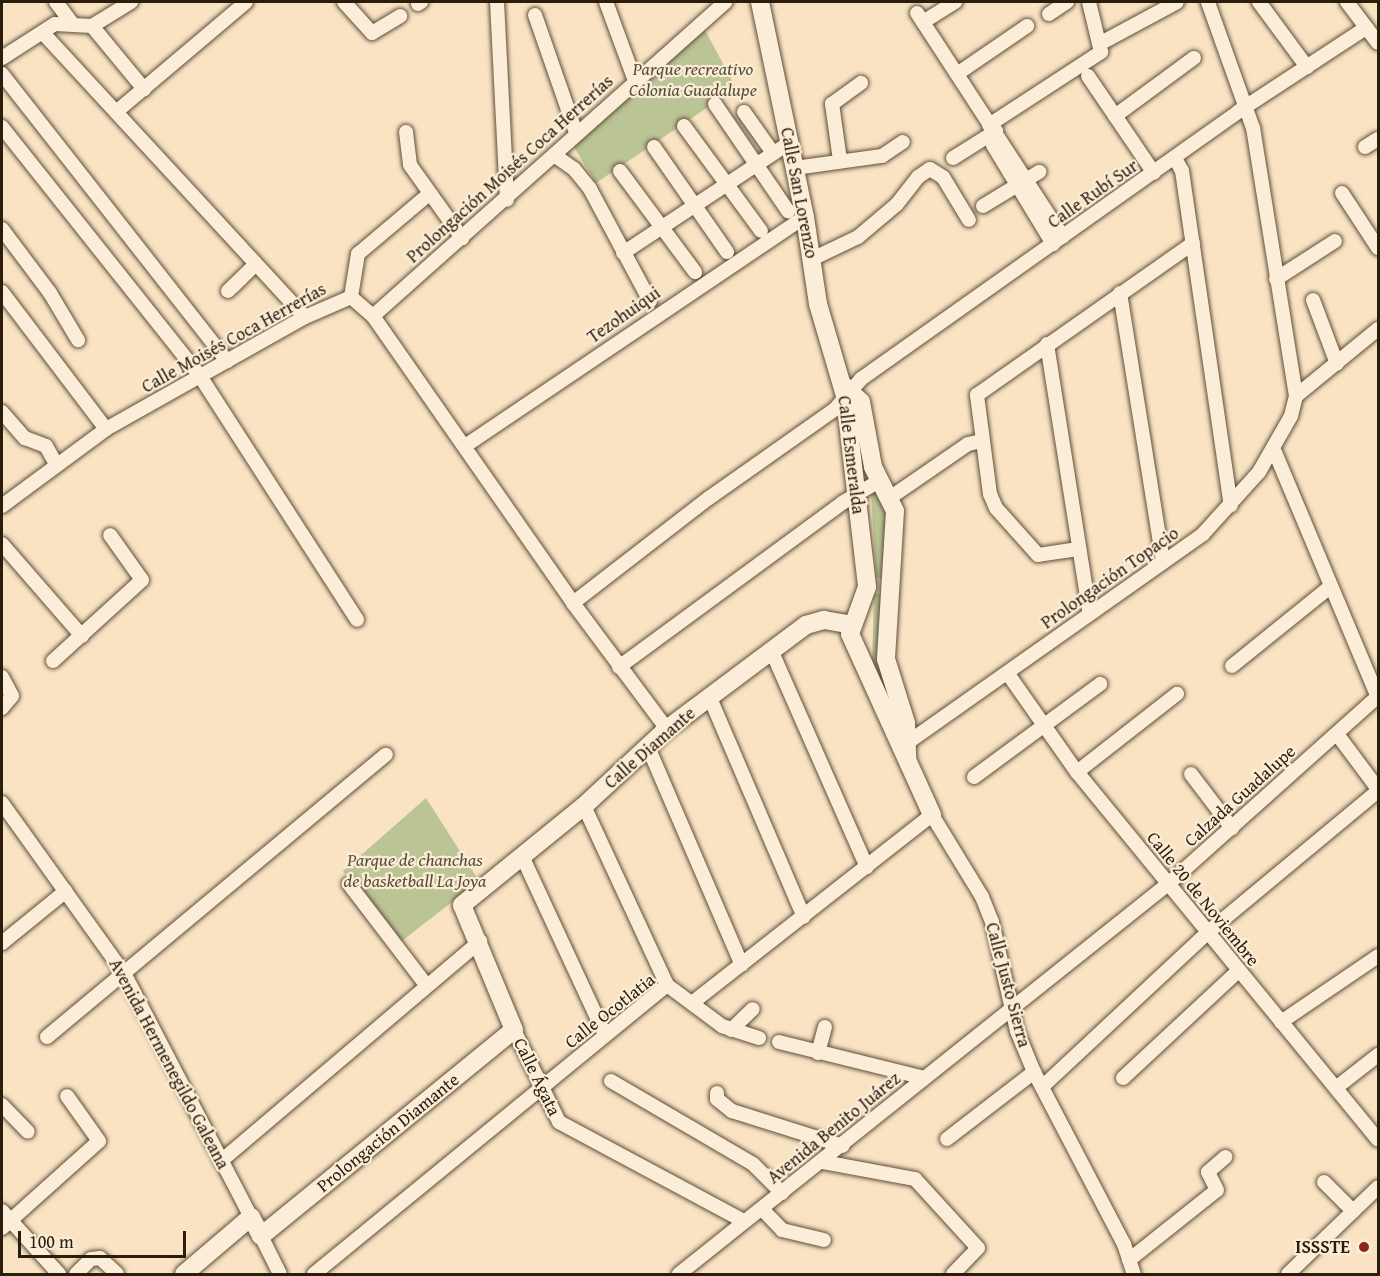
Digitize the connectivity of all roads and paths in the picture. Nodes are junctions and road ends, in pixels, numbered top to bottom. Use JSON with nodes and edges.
{"nodes":[{"id":1,"x":56,"y":2,"type":"edge"},
{"id":2,"x":131,"y":2,"type":"edge"},
{"id":3,"x":246,"y":2,"type":"edge"},
{"id":4,"x":344,"y":2,"type":"edge"},
{"id":5,"x":497,"y":2,"type":"edge"},
{"id":6,"x":606,"y":2,"type":"edge"},
{"id":7,"x":726,"y":2,"type":"edge"},
{"id":8,"x":760,"y":2,"type":"edge"},
{"id":9,"x":955,"y":2,"type":"edge"},
{"id":10,"x":1067,"y":2,"type":"edge"},
{"id":11,"x":1089,"y":2,"type":"edge"},
{"id":12,"x":1177,"y":2,"type":"edge"},
{"id":13,"x":1208,"y":2,"type":"edge"},
{"id":14,"x":1259,"y":2,"type":"edge"},
{"id":15,"x":1347,"y":2,"type":"edge"},
{"id":16,"x":1049,"y":14,"type":"dead end"},
{"id":17,"x":535,"y":15,"type":"dead end"},
{"id":18,"x":399,"y":16,"type":"dead end"},
{"id":19,"x":71,"y":22,"type":"junction"},
{"id":20,"x":92,"y":26,"type":"junction"},
{"id":21,"x":1027,"y":26,"type":"dead end"},
{"id":22,"x":1366,"y":27,"type":"junction"},
{"id":23,"x":44,"y":33,"type":"junction"},
{"id":24,"x":1101,"y":43,"type":"junction"},
{"id":25,"x":1378,"y":44,"type":"edge"},
{"id":26,"x":2,"y":58,"type":"edge"},
{"id":27,"x":1194,"y":58,"type":"dead end"},
{"id":28,"x":1306,"y":67,"type":"junction"},
{"id":29,"x":2,"y":74,"type":"edge"},
{"id":30,"x":957,"y":74,"type":"junction"},
{"id":31,"x":1088,"y":76,"type":"dead end"},
{"id":32,"x":634,"y":81,"type":"junction"},
{"id":33,"x":861,"y":83,"type":"dead end"},
{"id":34,"x":144,"y":89,"type":"junction"},
{"id":35,"x":715,"y":104,"type":"dead end"},
{"id":36,"x":1245,"y":108,"type":"junction"},
{"id":37,"x":116,"y":112,"type":"junction"},
{"id":38,"x":744,"y":112,"type":"dead end"},
{"id":39,"x":1115,"y":116,"type":"junction"},
{"id":40,"x":684,"y":126,"type":"dead end"},
{"id":41,"x":2,"y":127,"type":"edge"},
{"id":42,"x":992,"y":130,"type":"junction"},
{"id":43,"x":406,"y":132,"type":"dead end"},
{"id":44,"x":576,"y":133,"type":"junction"},
{"id":45,"x":1378,"y":139,"type":"edge"},
{"id":46,"x":789,"y":142,"type":"junction"},
{"id":47,"x":903,"y":142,"type":"dead end"},
{"id":48,"x":654,"y":147,"type":"dead end"},
{"id":49,"x":1365,"y":147,"type":"dead end"},
{"id":50,"x":773,"y":153,"type":"junction"},
{"id":51,"x":554,"y":155,"type":"junction"},
{"id":52,"x":953,"y":158,"type":"dead end"},
{"id":53,"x":1175,"y":158,"type":"junction"},
{"id":54,"x":840,"y":160,"type":"junction"},
{"id":55,"x":755,"y":164,"type":"junction"},
{"id":56,"x":795,"y":168,"type":"junction"},
{"id":57,"x":620,"y":171,"type":"dead end"},
{"id":58,"x":1039,"y":172,"type":"dead end"},
{"id":59,"x":1154,"y":173,"type":"junction"},
{"id":60,"x":1021,"y":183,"type":"junction"},
{"id":61,"x":724,"y":184,"type":"junction"},
{"id":62,"x":1342,"y":193,"type":"dead end"},
{"id":63,"x":429,"y":194,"type":"junction"},
{"id":64,"x":507,"y":200,"type":"junction"},
{"id":65,"x":692,"y":205,"type":"junction"},
{"id":66,"x":983,"y":206,"type":"dead end"},
{"id":67,"x":796,"y":214,"type":"junction"},
{"id":68,"x":969,"y":220,"type":"dead end"},
{"id":69,"x":659,"y":227,"type":"junction"},
{"id":70,"x":2,"y":229,"type":"edge"},
{"id":71,"x":761,"y":231,"type":"dead end"},
{"id":72,"x":462,"y":238,"type":"junction"},
{"id":73,"x":1058,"y":241,"type":"junction"},
{"id":74,"x":1335,"y":241,"type":"dead end"},
{"id":75,"x":1193,"y":243,"type":"junction"},
{"id":76,"x":1378,"y":248,"type":"edge"},
{"id":77,"x":727,"y":252,"type":"dead end"},
{"id":78,"x":623,"y":253,"type":"junction"},
{"id":79,"x":812,"y":259,"type":"junction"},
{"id":80,"x":255,"y":265,"type":"junction"},
{"id":81,"x":695,"y":272,"type":"dead end"},
{"id":82,"x":1276,"y":279,"type":"junction"},
{"id":83,"x":228,"y":291,"type":"dead end"},
{"id":84,"x":2,"y":292,"type":"edge"},
{"id":85,"x":1120,"y":293,"type":"junction"},
{"id":86,"x":351,"y":297,"type":"junction"},
{"id":87,"x":1313,"y":300,"type":"dead end"},
{"id":88,"x":650,"y":301,"type":"dead end"},
{"id":89,"x":373,"y":316,"type":"junction"},
{"id":90,"x":304,"y":317,"type":"junction"},
{"id":91,"x":1378,"y":329,"type":"edge"},
{"id":92,"x":78,"y":339,"type":"dead end"},
{"id":93,"x":1047,"y":344,"type":"junction"},
{"id":94,"x":227,"y":361,"type":"junction"},
{"id":95,"x":1337,"y":364,"type":"junction"},
{"id":96,"x":200,"y":376,"type":"junction"},
{"id":97,"x":846,"y":390,"type":"junction"},
{"id":98,"x":1296,"y":396,"type":"junction"},
{"id":99,"x":2,"y":412,"type":"edge"},
{"id":100,"x":106,"y":429,"type":"junction"},
{"id":101,"x":982,"y":441,"type":"junction"},
{"id":102,"x":465,"y":446,"type":"junction"},
{"id":103,"x":1274,"y":450,"type":"junction"},
{"id":104,"x":56,"y":464,"type":"junction"},
{"id":105,"x":879,"y":481,"type":"junction"},
{"id":106,"x":857,"y":495,"type":"junction"},
{"id":107,"x":891,"y":497,"type":"junction"},
{"id":108,"x":3,"y":502,"type":"edge"},
{"id":109,"x":1231,"y":505,"type":"junction"},
{"id":110,"x":110,"y":535,"type":"dead end"},
{"id":111,"x":2,"y":544,"type":"edge"},
{"id":112,"x":1078,"y":549,"type":"junction"},
{"id":113,"x":1163,"y":562,"type":"junction"},
{"id":114,"x":867,"y":587,"type":"junction"},
{"id":115,"x":1330,"y":587,"type":"junction"},
{"id":116,"x":890,"y":588,"type":"junction"},
{"id":117,"x":573,"y":603,"type":"junction"},
{"id":118,"x":1090,"y":614,"type":"junction"},
{"id":119,"x":357,"y":620,"type":"dead end"},
{"id":120,"x":851,"y":625,"type":"junction"},
{"id":121,"x":82,"y":636,"type":"junction"},
{"id":122,"x":772,"y":652,"type":"junction"},
{"id":123,"x":53,"y":661,"type":"dead end"},
{"id":124,"x":1232,"y":666,"type":"dead end"},
{"id":125,"x":619,"y":667,"type":"junction"},
{"id":126,"x":1008,"y":674,"type":"junction"},
{"id":127,"x":2,"y":677,"type":"edge"},
{"id":128,"x":1100,"y":684,"type":"dead end"},
{"id":129,"x":1177,"y":694,"type":"dead end"},
{"id":130,"x":1378,"y":697,"type":"edge"},
{"id":131,"x":710,"y":698,"type":"junction"},
{"id":132,"x":2,"y":708,"type":"edge"},
{"id":133,"x":1044,"y":727,"type":"junction"},
{"id":134,"x":667,"y":729,"type":"junction"},
{"id":135,"x":1337,"y":734,"type":"junction"},
{"id":136,"x":648,"y":747,"type":"junction"},
{"id":137,"x":905,"y":752,"type":"junction"},
{"id":138,"x":386,"y":755,"type":"dead end"},
{"id":139,"x":1077,"y":772,"type":"junction"},
{"id":140,"x":1191,"y":774,"type":"dead end"},
{"id":141,"x":974,"y":777,"type":"dead end"},
{"id":142,"x":1378,"y":790,"type":"edge"},
{"id":143,"x":2,"y":805,"type":"edge"},
{"id":144,"x":584,"y":806,"type":"junction"},
{"id":145,"x":932,"y":815,"type":"junction"},
{"id":146,"x":1232,"y":828,"type":"junction"},
{"id":147,"x":522,"y":856,"type":"junction"},
{"id":148,"x":867,"y":867,"type":"junction"},
{"id":149,"x":349,"y":884,"type":"dead end"},
{"id":150,"x":1168,"y":884,"type":"junction"},
{"id":151,"x":66,"y":891,"type":"junction"},
{"id":152,"x":462,"y":905,"type":"joint"},
{"id":153,"x":804,"y":917,"type":"junction"},
{"id":154,"x":1207,"y":933,"type":"junction"},
{"id":155,"x":480,"y":941,"type":"junction"},
{"id":156,"x":2,"y":944,"type":"edge"},
{"id":157,"x":1378,"y":956,"type":"edge"},
{"id":158,"x":742,"y":965,"type":"junction"},
{"id":159,"x":1238,"y":970,"type":"junction"},
{"id":160,"x":125,"y":975,"type":"junction"},
{"id":161,"x":667,"y":985,"type":"junction"},
{"id":162,"x":427,"y":986,"type":"junction"},
{"id":163,"x":692,"y":1004,"type":"junction"},
{"id":164,"x":753,"y":1009,"type":"dead end"},
{"id":165,"x":1013,"y":1011,"type":"junction"},
{"id":166,"x":1281,"y":1022,"type":"junction"},
{"id":167,"x":825,"y":1027,"type":"dead end"},
{"id":168,"x":514,"y":1030,"type":"junction"},
{"id":169,"x":731,"y":1030,"type":"junction"},
{"id":170,"x":605,"y":1035,"type":"junction"},
{"id":171,"x":47,"y":1036,"type":"dead end"},
{"id":172,"x":759,"y":1038,"type":"dead end"},
{"id":173,"x":779,"y":1042,"type":"dead end"},
{"id":174,"x":818,"y":1053,"type":"junction"},
{"id":175,"x":1378,"y":1055,"type":"edge"},
{"id":176,"x":1034,"y":1072,"type":"junction"},
{"id":177,"x":926,"y":1078,"type":"junction"},
{"id":178,"x":1123,"y":1078,"type":"dead end"},
{"id":179,"x":610,"y":1081,"type":"dead end"},
{"id":180,"x":1042,"y":1087,"type":"junction"},
{"id":181,"x":1337,"y":1087,"type":"junction"},
{"id":182,"x":544,"y":1088,"type":"junction"},
{"id":183,"x":717,"y":1093,"type":"dead end"},
{"id":184,"x":67,"y":1096,"type":"dead end"},
{"id":185,"x":2,"y":1105,"type":"edge"},
{"id":186,"x":28,"y":1132,"type":"dead end"},
{"id":187,"x":947,"y":1139,"type":"dead end"},
{"id":188,"x":1378,"y":1140,"type":"edge"},
{"id":189,"x":843,"y":1146,"type":"junction"},
{"id":190,"x":1225,"y":1157,"type":"dead end"},
{"id":191,"x":221,"y":1161,"type":"junction"},
{"id":192,"x":823,"y":1162,"type":"junction"},
{"id":193,"x":1324,"y":1182,"type":"dead end"},
{"id":194,"x":1378,"y":1187,"type":"edge"},
{"id":195,"x":782,"y":1193,"type":"junction"},
{"id":196,"x":762,"y":1209,"type":"junction"},
{"id":197,"x":1353,"y":1211,"type":"junction"},
{"id":198,"x":251,"y":1217,"type":"junction"},
{"id":199,"x":4,"y":1220,"type":"edge"},
{"id":200,"x":744,"y":1221,"type":"junction"},
{"id":201,"x":261,"y":1236,"type":"junction"},
{"id":202,"x":824,"y":1240,"type":"dead end"},
{"id":203,"x":1129,"y":1260,"type":"junction"},
{"id":204,"x":59,"y":1275,"type":"edge"},
{"id":205,"x":76,"y":1275,"type":"edge"},
{"id":206,"x":117,"y":1275,"type":"edge"},
{"id":207,"x":184,"y":1275,"type":"edge"},
{"id":208,"x":280,"y":1275,"type":"edge"},
{"id":209,"x":314,"y":1275,"type":"edge"},
{"id":210,"x":679,"y":1275,"type":"edge"},
{"id":211,"x":953,"y":1275,"type":"edge"},
{"id":212,"x":1134,"y":1275,"type":"edge"},
{"id":213,"x":1288,"y":1275,"type":"edge"}],
"edges":[{"from":1,"to":19,"type":"street"},
{"from":2,"to":20,"type":"street"},
{"from":3,"to":34,"type":"street"},
{"from":4,"to":18,"type":"street"},
{"from":5,"to":64,"type":"street"},
{"from":6,"to":32,"type":"street"},
{"from":7,"to":32,"type":"street","name":"Prolongación Moisés Coca Herrerías"},
{"from":8,"to":46,"type":"street","name":"Calle San Lorenzo"},
{"from":9,"to":30,"type":"street"},
{"from":10,"to":16,"type":"street"},
{"from":11,"to":24,"type":"street"},
{"from":12,"to":24,"type":"street"},
{"from":13,"to":36,"type":"street"},
{"from":14,"to":28,"type":"street"},
{"from":15,"to":22,"type":"street"},
{"from":17,"to":44,"type":"street"},
{"from":19,"to":20,"type":"street"},
{"from":19,"to":23,"type":"street"},
{"from":20,"to":34,"type":"street"},
{"from":21,"to":30,"type":"street"},
{"from":22,"to":25,"type":"street"},
{"from":22,"to":28,"type":"street","name":"Calle Rubí Sur"},
{"from":23,"to":26,"type":"street"},
{"from":23,"to":37,"type":"street"},
{"from":24,"to":42,"type":"street"},
{"from":27,"to":39,"type":"street"},
{"from":28,"to":36,"type":"street","name":"Calle Rubí Sur"},
{"from":29,"to":94,"type":"street"},
{"from":30,"to":42,"type":"street"},
{"from":31,"to":39,"type":"street"},
{"from":32,"to":44,"type":"street","name":"Prolongación Moisés Coca Herrerías"},
{"from":33,"to":54,"type":"street"},
{"from":34,"to":37,"type":"street"},
{"from":35,"to":55,"type":"street"},
{"from":36,"to":53,"type":"street","name":"Calle Rubí Sur"},
{"from":36,"to":82,"type":"street"},
{"from":37,"to":80,"type":"street"},
{"from":38,"to":50,"type":"street"},
{"from":39,"to":59,"type":"street"},
{"from":40,"to":61,"type":"street"},
{"from":41,"to":96,"type":"street"},
{"from":42,"to":52,"type":"street"},
{"from":42,"to":60,"type":"street"},
{"from":43,"to":63,"type":"street"},
{"from":44,"to":51,"type":"street","name":"Prolongación Moisés Coca Herrerías"},
{"from":45,"to":49,"type":"street"},
{"from":46,"to":50,"type":"street"},
{"from":46,"to":56,"type":"street","name":"Calle San Lorenzo"},
{"from":47,"to":54,"type":"street"},
{"from":48,"to":65,"type":"street"},
{"from":50,"to":55,"type":"street"},
{"from":51,"to":64,"type":"street","name":"Prolongación Moisés Coca Herrerías"},
{"from":51,"to":78,"type":"street"},
{"from":53,"to":59,"type":"street","name":"Calle Rubí Sur"},
{"from":53,"to":75,"type":"street"},
{"from":54,"to":56,"type":"street"},
{"from":55,"to":61,"type":"street"},
{"from":55,"to":67,"type":"street"},
{"from":56,"to":67,"type":"street","name":"Calle San Lorenzo"},
{"from":57,"to":69,"type":"street"},
{"from":58,"to":60,"type":"street"},
{"from":59,"to":73,"type":"street","name":"Calle Rubí Sur"},
{"from":60,"to":66,"type":"street"},
{"from":60,"to":73,"type":"street"},
{"from":61,"to":65,"type":"street"},
{"from":61,"to":71,"type":"street"},
{"from":62,"to":76,"type":"street"},
{"from":63,"to":72,"type":"street"},
{"from":63,"to":86,"type":"street"},
{"from":64,"to":72,"type":"street","name":"Prolongación Moisés Coca Herrerías"},
{"from":65,"to":69,"type":"street"},
{"from":65,"to":77,"type":"street"},
{"from":67,"to":79,"type":"street","name":"Calle San Lorenzo"},
{"from":67,"to":102,"type":"street","name":"Tezohuiqui"},
{"from":68,"to":79,"type":"street"},
{"from":69,"to":78,"type":"street"},
{"from":69,"to":81,"type":"street"},
{"from":70,"to":92,"type":"street"},
{"from":72,"to":89,"type":"street","name":"Prolongación Moisés Coca Herrerías"},
{"from":73,"to":97,"type":"street","name":"Calle Rubí Sur"},
{"from":74,"to":82,"type":"street"},
{"from":75,"to":85,"type":"street"},
{"from":75,"to":109,"type":"street"},
{"from":78,"to":88,"type":"street"},
{"from":79,"to":97,"type":"street","name":"Calle San Lorenzo"},
{"from":80,"to":83,"type":"street"},
{"from":80,"to":90,"type":"street"},
{"from":82,"to":98,"type":"street"},
{"from":84,"to":100,"type":"street"},
{"from":85,"to":93,"type":"street"},
{"from":85,"to":113,"type":"street"},
{"from":86,"to":89,"type":"street","name":"Calle Moisés Coca Herrerías"},
{"from":86,"to":90,"type":"street","name":"Calle Moisés Coca Herrerías"},
{"from":87,"to":95,"type":"street"},
{"from":89,"to":102,"type":"street","name":"Calle Moisés Coca Herrerías"},
{"from":90,"to":94,"type":"street","name":"Calle Moisés Coca Herrerías"},
{"from":91,"to":95,"type":"street","name":"Prolongación Topacio"},
{"from":93,"to":101,"type":"street"},
{"from":93,"to":112,"type":"street"},
{"from":94,"to":96,"type":"street","name":"Calle Moisés Coca Herrerías"},
{"from":95,"to":98,"type":"street","name":"Prolongación Topacio"},
{"from":96,"to":100,"type":"street","name":"Calle Moisés Coca Herrerías"},
{"from":96,"to":119,"type":"street"},
{"from":97,"to":105,"type":"street","name":"Calle Esmeralda"},
{"from":97,"to":106,"type":"street","name":"Calle Esmeralda"},
{"from":97,"to":117,"type":"street","name":"Calle Rubí Sur"},
{"from":98,"to":103,"type":"street","name":"Prolongación Topacio"},
{"from":99,"to":104,"type":"street"},
{"from":100,"to":104,"type":"street","name":"Calle Moisés Coca Herrerías"},
{"from":101,"to":107,"type":"street"},
{"from":101,"to":112,"type":"street"},
{"from":102,"to":117,"type":"street","name":"Calle Moisés Coca Herrerías"},
{"from":103,"to":109,"type":"street","name":"Prolongación Topacio"},
{"from":103,"to":115,"type":"street"},
{"from":104,"to":108,"type":"street","name":"Calle Moisés Coca Herrerías"},
{"from":105,"to":106,"type":"street"},
{"from":105,"to":107,"type":"street","name":"Calle Esmeralda"},
{"from":106,"to":114,"type":"street","name":"Calle Esmeralda"},
{"from":106,"to":125,"type":"street"},
{"from":107,"to":116,"type":"street","name":"Calle Esmeralda"},
{"from":109,"to":113,"type":"street","name":"Prolongación Topacio"},
{"from":110,"to":121,"type":"street"},
{"from":111,"to":121,"type":"street"},
{"from":112,"to":118,"type":"street"},
{"from":113,"to":118,"type":"street","name":"Prolongación Topacio"},
{"from":114,"to":116,"type":"street"},
{"from":114,"to":120,"type":"street","name":"Calle Esmeralda"},
{"from":115,"to":124,"type":"street"},
{"from":115,"to":130,"type":"street"},
{"from":116,"to":137,"type":"street","name":"Calle Esmeralda"},
{"from":117,"to":125,"type":"street","name":"Calle Moisés Coca Herrerías"},
{"from":118,"to":126,"type":"street","name":"Prolongación Topacio"},
{"from":120,"to":122,"type":"street","name":"Calle Diamante"},
{"from":120,"to":137,"type":"street"},
{"from":121,"to":123,"type":"street"},
{"from":122,"to":131,"type":"street","name":"Calle Diamante"},
{"from":122,"to":148,"type":"street"},
{"from":125,"to":134,"type":"street","name":"Calle Moisés Coca Herrerías"},
{"from":126,"to":133,"type":"street","name":"Calle 20 de Noviembre"},
{"from":126,"to":137,"type":"street","name":"Prolongación Topacio"},
{"from":127,"to":132,"type":"street"},
{"from":128,"to":133,"type":"street"},
{"from":129,"to":139,"type":"street"},
{"from":130,"to":135,"type":"street","name":"Calzada Guadalupe"},
{"from":131,"to":134,"type":"street","name":"Calle Diamante"},
{"from":131,"to":153,"type":"street"},
{"from":133,"to":139,"type":"street","name":"Calle 20 de Noviembre"},
{"from":133,"to":141,"type":"street"},
{"from":134,"to":136,"type":"street","name":"Calle Diamante"},
{"from":135,"to":142,"type":"street"},
{"from":135,"to":146,"type":"street","name":"Calzada Guadalupe"},
{"from":136,"to":144,"type":"street","name":"Calle Diamante"},
{"from":136,"to":158,"type":"street"},
{"from":137,"to":145,"type":"street","name":"Calle Justo Sierra"},
{"from":138,"to":160,"type":"street"},
{"from":139,"to":150,"type":"street","name":"Calle 20 de Noviembre"},
{"from":140,"to":146,"type":"street"},
{"from":142,"to":154,"type":"street"},
{"from":143,"to":151,"type":"street","name":"Avenida Hermenegildo Galeana"},
{"from":144,"to":147,"type":"street","name":"Calle Diamante"},
{"from":144,"to":161,"type":"street"},
{"from":145,"to":148,"type":"street"},
{"from":145,"to":165,"type":"street","name":"Calle Justo Sierra"},
{"from":146,"to":150,"type":"street","name":"Calzada Guadalupe"},
{"from":147,"to":152,"type":"street","name":"Calle Diamante"},
{"from":147,"to":170,"type":"street"},
{"from":148,"to":153,"type":"street"},
{"from":149,"to":162,"type":"street"},
{"from":150,"to":154,"type":"street","name":"Calle 20 de Noviembre"},
{"from":150,"to":165,"type":"street","name":"Calzada Guadalupe"},
{"from":151,"to":156,"type":"street"},
{"from":151,"to":160,"type":"street","name":"Avenida Hermenegildo Galeana"},
{"from":152,"to":155,"type":"street","name":"Calle Ágata"},
{"from":153,"to":158,"type":"street"},
{"from":154,"to":159,"type":"street","name":"Calle 20 de Noviembre"},
{"from":154,"to":180,"type":"street"},
{"from":155,"to":162,"type":"street"},
{"from":155,"to":168,"type":"street","name":"Calle Ágata"},
{"from":157,"to":166,"type":"street"},
{"from":158,"to":163,"type":"street"},
{"from":159,"to":166,"type":"street","name":"Calle 20 de Noviembre"},
{"from":159,"to":178,"type":"street"},
{"from":160,"to":171,"type":"street"},
{"from":160,"to":191,"type":"street","name":"Avenida Hermenegildo Galeana"},
{"from":161,"to":163,"type":"street","name":"Calle Ocotlatia"},
{"from":161,"to":170,"type":"street","name":"Calle Ocotlatia"},
{"from":162,"to":191,"type":"street"},
{"from":163,"to":169,"type":"street","name":"Calle Ocotlatia"},
{"from":164,"to":169,"type":"street"},
{"from":165,"to":176,"type":"street","name":"Calle Justo Sierra"},
{"from":165,"to":177,"type":"street","name":"Avenida Benito Juárez"},
{"from":166,"to":181,"type":"street","name":"Calle 20 de Noviembre"},
{"from":167,"to":174,"type":"street"},
{"from":168,"to":182,"type":"street","name":"Calle Ágata"},
{"from":168,"to":201,"type":"street","name":"Prolongación Diamante"},
{"from":169,"to":172,"type":"street","name":"Calle Ocotlatia"},
{"from":170,"to":182,"type":"street","name":"Calle Ocotlatia"},
{"from":173,"to":174,"type":"street"},
{"from":174,"to":177,"type":"street"},
{"from":175,"to":181,"type":"street"},
{"from":176,"to":180,"type":"street","name":"Calle Justo Sierra"},
{"from":176,"to":187,"type":"street"},
{"from":177,"to":189,"type":"street","name":"Avenida Benito Juárez"},
{"from":179,"to":195,"type":"street"},
{"from":180,"to":203,"type":"street","name":"Calle Justo Sierra"},
{"from":181,"to":188,"type":"street","name":"Calle 20 de Noviembre"},
{"from":182,"to":200,"type":"street","name":"Calle Ágata"},
{"from":182,"to":209,"type":"street","name":"Calle Ocotlatia"},
{"from":183,"to":189,"type":"street"},
{"from":184,"to":199,"type":"street"},
{"from":185,"to":186,"type":"street"},
{"from":189,"to":192,"type":"street","name":"Avenida Benito Juárez"},
{"from":190,"to":203,"type":"street"},
{"from":191,"to":198,"type":"street","name":"Avenida Hermenegildo Galeana"},
{"from":192,"to":195,"type":"street","name":"Avenida Benito Juárez"},
{"from":192,"to":211,"type":"street"},
{"from":193,"to":197,"type":"street"},
{"from":194,"to":197,"type":"street"},
{"from":195,"to":196,"type":"street","name":"Avenida Benito Juárez"},
{"from":196,"to":200,"type":"street","name":"Avenida Benito Juárez"},
{"from":196,"to":202,"type":"street"},
{"from":197,"to":213,"type":"street"},
{"from":198,"to":201,"type":"street","name":"Avenida Hermenegildo Galeana"},
{"from":198,"to":207,"type":"street"},
{"from":199,"to":204,"type":"street"},
{"from":200,"to":210,"type":"street","name":"Avenida Benito Juárez"},
{"from":201,"to":208,"type":"street","name":"Avenida Hermenegildo Galeana"},
{"from":203,"to":212,"type":"street","name":"Calle Justo Sierra"},
{"from":205,"to":206,"type":"street"}]}
